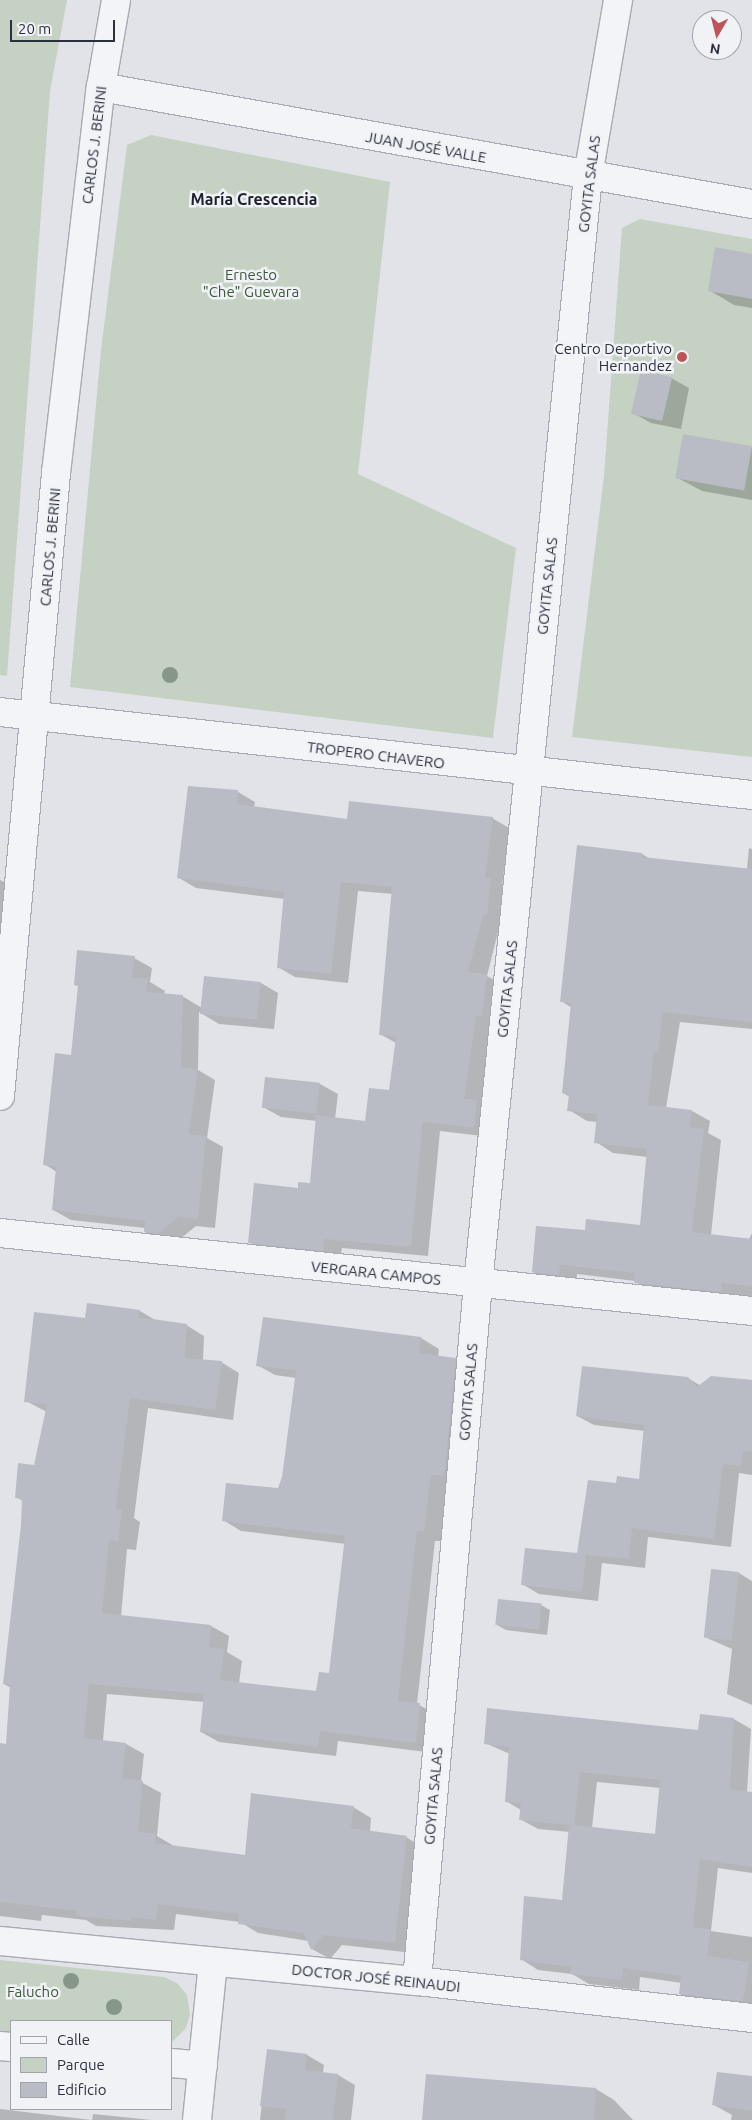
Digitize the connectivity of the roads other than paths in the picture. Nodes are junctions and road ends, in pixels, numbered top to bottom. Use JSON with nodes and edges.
{"nodes":[{"id":1,"x":116,"y":0,"type":"edge"},
{"id":2,"x":618,"y":0,"type":"edge"},
{"id":3,"x":101,"y":87,"type":"junction"},
{"id":4,"x":588,"y":176,"type":"junction"},
{"id":5,"x":752,"y":204,"type":"edge"},
{"id":6,"x":0,"y":712,"type":"edge"},
{"id":7,"x":35,"y":716,"type":"junction"},
{"id":8,"x":529,"y":772,"type":"junction"},
{"id":9,"x":752,"y":795,"type":"edge"},
{"id":10,"x":0,"y":1096,"type":"edge"},
{"id":11,"x":0,"y":1233,"type":"edge"},
{"id":12,"x":478,"y":1284,"type":"junction"},
{"id":13,"x":752,"y":1311,"type":"edge"},
{"id":14,"x":0,"y":1940,"type":"edge"},
{"id":15,"x":214,"y":1962,"type":"junction"},
{"id":16,"x":417,"y":1981,"type":"junction"},
{"id":17,"x":752,"y":2018,"type":"edge"},
{"id":18,"x":172,"y":2063,"type":"edge"},
{"id":19,"x":203,"y":2066,"type":"junction"},
{"id":20,"x":197,"y":2120,"type":"edge"}],
"edges":[{"from":1,"to":3,"type":"street","name":"CARLOS J. BERINI"},
{"from":2,"to":4,"type":"street","name":"GOYITA SALAS"},
{"from":3,"to":4,"type":"street","name":"JUAN JOSÉ VALLE"},
{"from":3,"to":7,"type":"street","name":"CARLOS J. BERINI"},
{"from":4,"to":5,"type":"street","name":"JUAN JOSÉ VALLE"},
{"from":4,"to":8,"type":"street","name":"GOYITA SALAS"},
{"from":6,"to":7,"type":"street","name":"TROPERO CHAVERO"},
{"from":7,"to":8,"type":"street","name":"TROPERO CHAVERO"},
{"from":7,"to":10,"type":"street","name":"CARLOS J. BERINI"},
{"from":8,"to":9,"type":"street","name":"TROPERO CHAVERO"},
{"from":8,"to":12,"type":"street","name":"GOYITA SALAS"},
{"from":11,"to":12,"type":"street","name":"VERGARA CAMPOS"},
{"from":12,"to":13,"type":"street","name":"VERGARA CAMPOS"},
{"from":12,"to":16,"type":"street","name":"GOYITA SALAS"},
{"from":14,"to":15,"type":"street","name":"DOCTOR JOSÉ REINAUDI"},
{"from":15,"to":16,"type":"street","name":"DOCTOR JOSÉ REINAUDI"},
{"from":15,"to":19,"type":"street"},
{"from":16,"to":17,"type":"street","name":"DOCTOR JOSÉ REINAUDI"},
{"from":18,"to":19,"type":"street"},
{"from":19,"to":20,"type":"street"}]}
